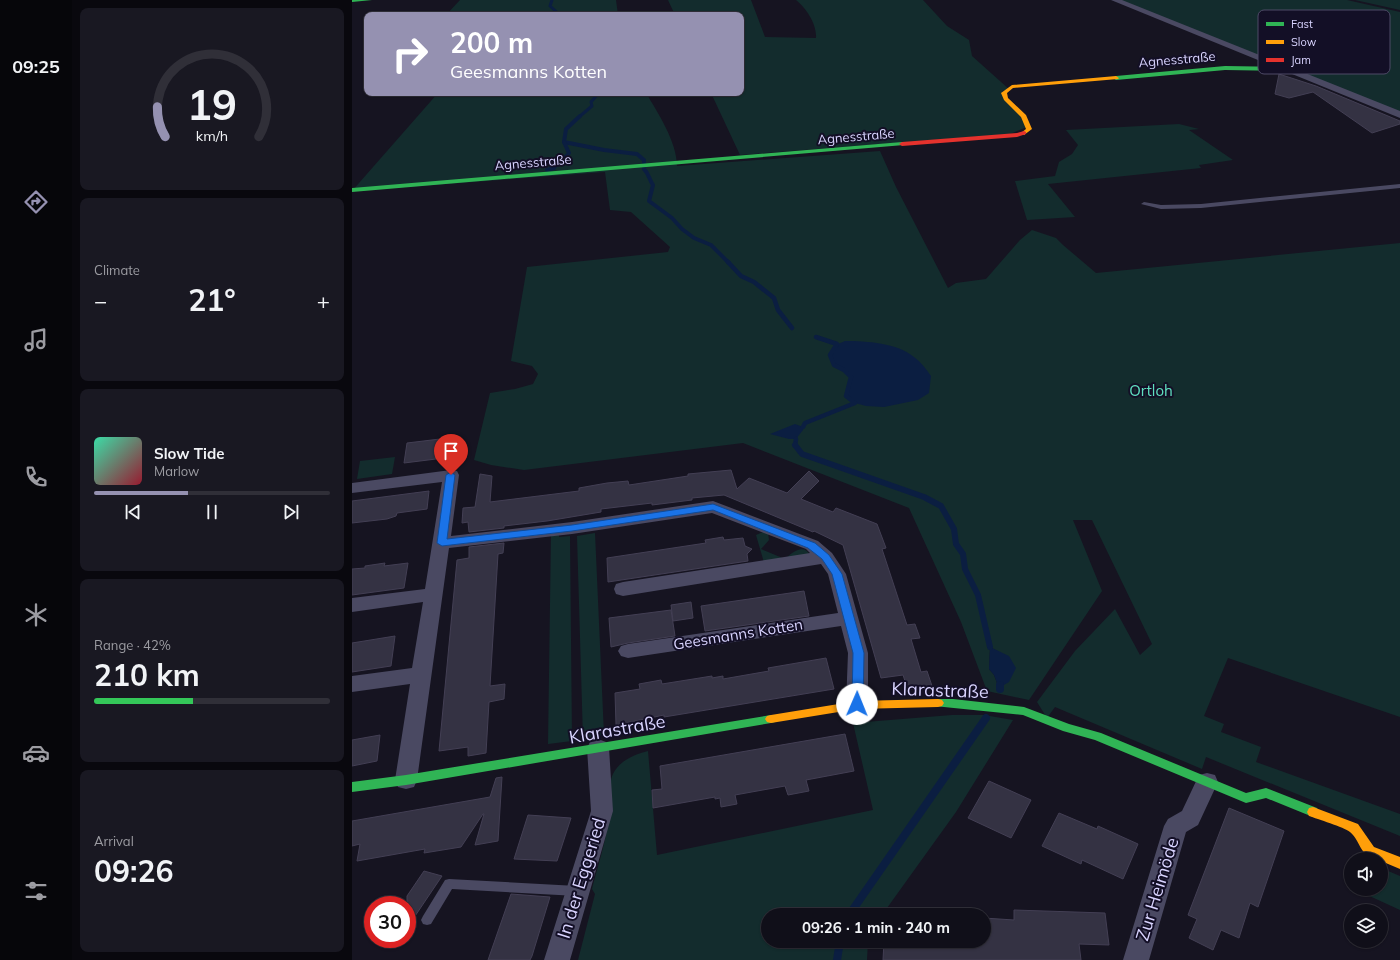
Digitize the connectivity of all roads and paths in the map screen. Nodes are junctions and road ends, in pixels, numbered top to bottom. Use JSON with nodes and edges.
{"nodes":[{"id":1,"x":370,"y":0,"type":"edge"},
{"id":2,"x":1115,"y":0,"type":"edge"},
{"id":3,"x":352,"y":1,"type":"edge"},
{"id":4,"x":1258,"y":57,"type":"edge"},
{"id":5,"x":1258,"y":69,"type":"edge"},
{"id":6,"x":1300,"y":74,"type":"edge"},
{"id":7,"x":1400,"y":115,"type":"edge"},
{"id":8,"x":1400,"y":186,"type":"edge"},
{"id":9,"x":352,"y":190,"type":"edge"},
{"id":10,"x":1144,"y":204,"type":"dead end"},
{"id":11,"x":352,"y":488,"type":"edge"},
{"id":12,"x":442,"y":543,"type":"junction"},
{"id":13,"x":826,"y":557,"type":"junction"},
{"id":14,"x":623,"y":589,"type":"dead end"},
{"id":15,"x":434,"y":594,"type":"junction"},
{"id":16,"x":352,"y":605,"type":"edge"},
{"id":17,"x":849,"y":618,"type":"junction"},
{"id":18,"x":628,"y":651,"type":"dead end"},
{"id":19,"x":422,"y":675,"type":"junction"},
{"id":20,"x":352,"y":684,"type":"edge"},
{"id":21,"x":857,"y":704,"type":"junction"},
{"id":22,"x":598,"y":748,"type":"junction"},
{"id":23,"x":406,"y":780,"type":"junction"},
{"id":24,"x":1207,"y":782,"type":"junction"},
{"id":25,"x":352,"y":787,"type":"edge"},
{"id":26,"x":1400,"y":863,"type":"edge"},
{"id":27,"x":578,"y":892,"type":"junction"},
{"id":28,"x":427,"y":920,"type":"dead end"},
{"id":29,"x":557,"y":960,"type":"edge"},
{"id":30,"x":1136,"y":960,"type":"edge"}],
"edges":[{"from":1,"to":3,"type":"street"},
{"from":2,"to":4,"type":"street"},
{"from":5,"to":9,"type":"street","name":"Agnesstraße"},
{"from":6,"to":7,"type":"street"},
{"from":8,"to":10,"type":"lane"},
{"from":11,"to":12,"type":"street"},
{"from":12,"to":13,"type":"street"},
{"from":12,"to":15,"type":"street"},
{"from":13,"to":14,"type":"street"},
{"from":13,"to":17,"type":"street"},
{"from":15,"to":16,"type":"street"},
{"from":15,"to":19,"type":"street"},
{"from":17,"to":18,"type":"street","name":"Geesmanns Kotten"},
{"from":17,"to":21,"type":"street"},
{"from":19,"to":20,"type":"street"},
{"from":19,"to":23,"type":"street"},
{"from":21,"to":22,"type":"street","name":"Klarastraße"},
{"from":21,"to":24,"type":"street","name":"Klarastraße"},
{"from":22,"to":23,"type":"street","name":"Klarastraße"},
{"from":22,"to":27,"type":"street","name":"In der Eggeried"},
{"from":23,"to":25,"type":"street","name":"Klarastraße"},
{"from":24,"to":26,"type":"street","name":"Klarastraße"},
{"from":24,"to":30,"type":"street","name":"Zur Heimöde"},
{"from":27,"to":28,"type":"lane"},
{"from":27,"to":29,"type":"street","name":"In der Eggeried"}]}
